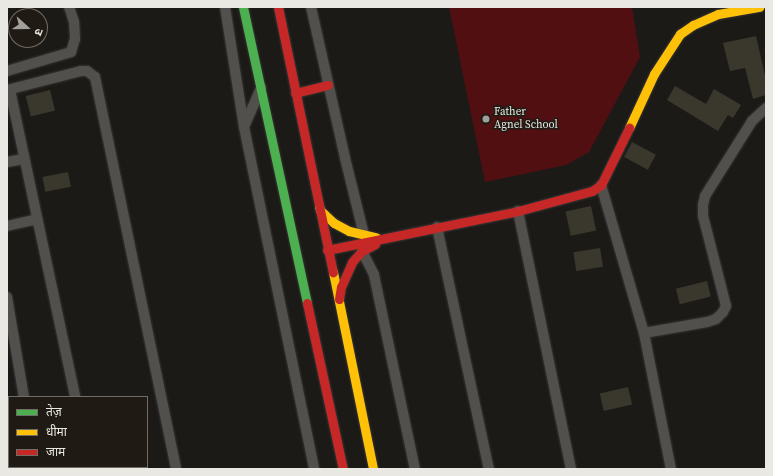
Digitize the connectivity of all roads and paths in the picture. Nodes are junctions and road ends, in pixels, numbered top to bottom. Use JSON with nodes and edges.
{"nodes":[{"id":1,"x":69,"y":7,"type":"edge"},
{"id":2,"x":225,"y":7,"type":"edge"},
{"id":3,"x":243,"y":7,"type":"edge"},
{"id":4,"x":278,"y":7,"type":"edge"},
{"id":5,"x":312,"y":7,"type":"edge"},
{"id":6,"x":759,"y":7,"type":"edge"},
{"id":7,"x":717,"y":11,"type":"edge"},
{"id":8,"x":7,"y":71,"type":"edge"},
{"id":9,"x":328,"y":86,"type":"junction"},
{"id":10,"x":261,"y":88,"type":"junction"},
{"id":11,"x":8,"y":90,"type":"edge"},
{"id":12,"x":295,"y":93,"type":"junction"},
{"id":13,"x":766,"y":108,"type":"edge"},
{"id":14,"x":244,"y":127,"type":"junction"},
{"id":15,"x":24,"y":159,"type":"junction"},
{"id":16,"x":7,"y":162,"type":"edge"},
{"id":17,"x":601,"y":185,"type":"junction"},
{"id":18,"x":316,"y":196,"type":"junction"},
{"id":19,"x":518,"y":211,"type":"junction"},
{"id":20,"x":37,"y":219,"type":"junction"},
{"id":21,"x":7,"y":226,"type":"edge"},
{"id":22,"x":437,"y":227,"type":"junction"},
{"id":23,"x":364,"y":235,"type":"junction"},
{"id":24,"x":386,"y":238,"type":"junction"},
{"id":25,"x":327,"y":250,"type":"junction"},
{"id":26,"x":362,"y":251,"type":"junction"},
{"id":27,"x":7,"y":297,"type":"edge"},
{"id":28,"x":338,"y":306,"type":"junction"},
{"id":29,"x":644,"y":333,"type":"junction"},
{"id":30,"x":12,"y":353,"type":"edge"},
{"id":31,"x":24,"y":396,"type":"edge"},
{"id":32,"x":75,"y":396,"type":"edge"},
{"id":33,"x":176,"y":469,"type":"edge"},
{"id":34,"x":314,"y":469,"type":"edge"},
{"id":35,"x":343,"y":469,"type":"edge"},
{"id":36,"x":373,"y":469,"type":"edge"},
{"id":37,"x":415,"y":469,"type":"edge"},
{"id":38,"x":489,"y":469,"type":"edge"},
{"id":39,"x":571,"y":469,"type":"edge"},
{"id":40,"x":671,"y":469,"type":"edge"}],
"edges":[{"from":1,"to":8,"type":"street"},
{"from":2,"to":14,"type":"street"},
{"from":3,"to":10,"type":"street"},
{"from":4,"to":12,"type":"street"},
{"from":5,"to":9,"type":"street"},
{"from":6,"to":7,"type":"street"},
{"from":7,"to":17,"type":"street"},
{"from":9,"to":12,"type":"street"},
{"from":9,"to":23,"type":"street"},
{"from":10,"to":14,"type":"street"},
{"from":10,"to":35,"type":"street"},
{"from":11,"to":15,"type":"street"},
{"from":11,"to":33,"type":"street"},
{"from":12,"to":18,"type":"street"},
{"from":13,"to":29,"type":"street"},
{"from":14,"to":34,"type":"street"},
{"from":15,"to":16,"type":"street"},
{"from":15,"to":20,"type":"street"},
{"from":17,"to":19,"type":"street"},
{"from":17,"to":29,"type":"street"},
{"from":18,"to":23,"type":"street"},
{"from":18,"to":25,"type":"street"},
{"from":19,"to":22,"type":"street"},
{"from":19,"to":39,"type":"street"},
{"from":20,"to":21,"type":"street"},
{"from":20,"to":32,"type":"street"},
{"from":22,"to":24,"type":"street"},
{"from":22,"to":38,"type":"street"},
{"from":23,"to":24,"type":"street"},
{"from":24,"to":25,"type":"street"},
{"from":24,"to":26,"type":"street"},
{"from":25,"to":28,"type":"street"},
{"from":26,"to":28,"type":"street"},
{"from":26,"to":37,"type":"street"},
{"from":27,"to":30,"type":"street"},
{"from":28,"to":36,"type":"street"},
{"from":29,"to":40,"type":"street"},
{"from":30,"to":31,"type":"street"}]}
